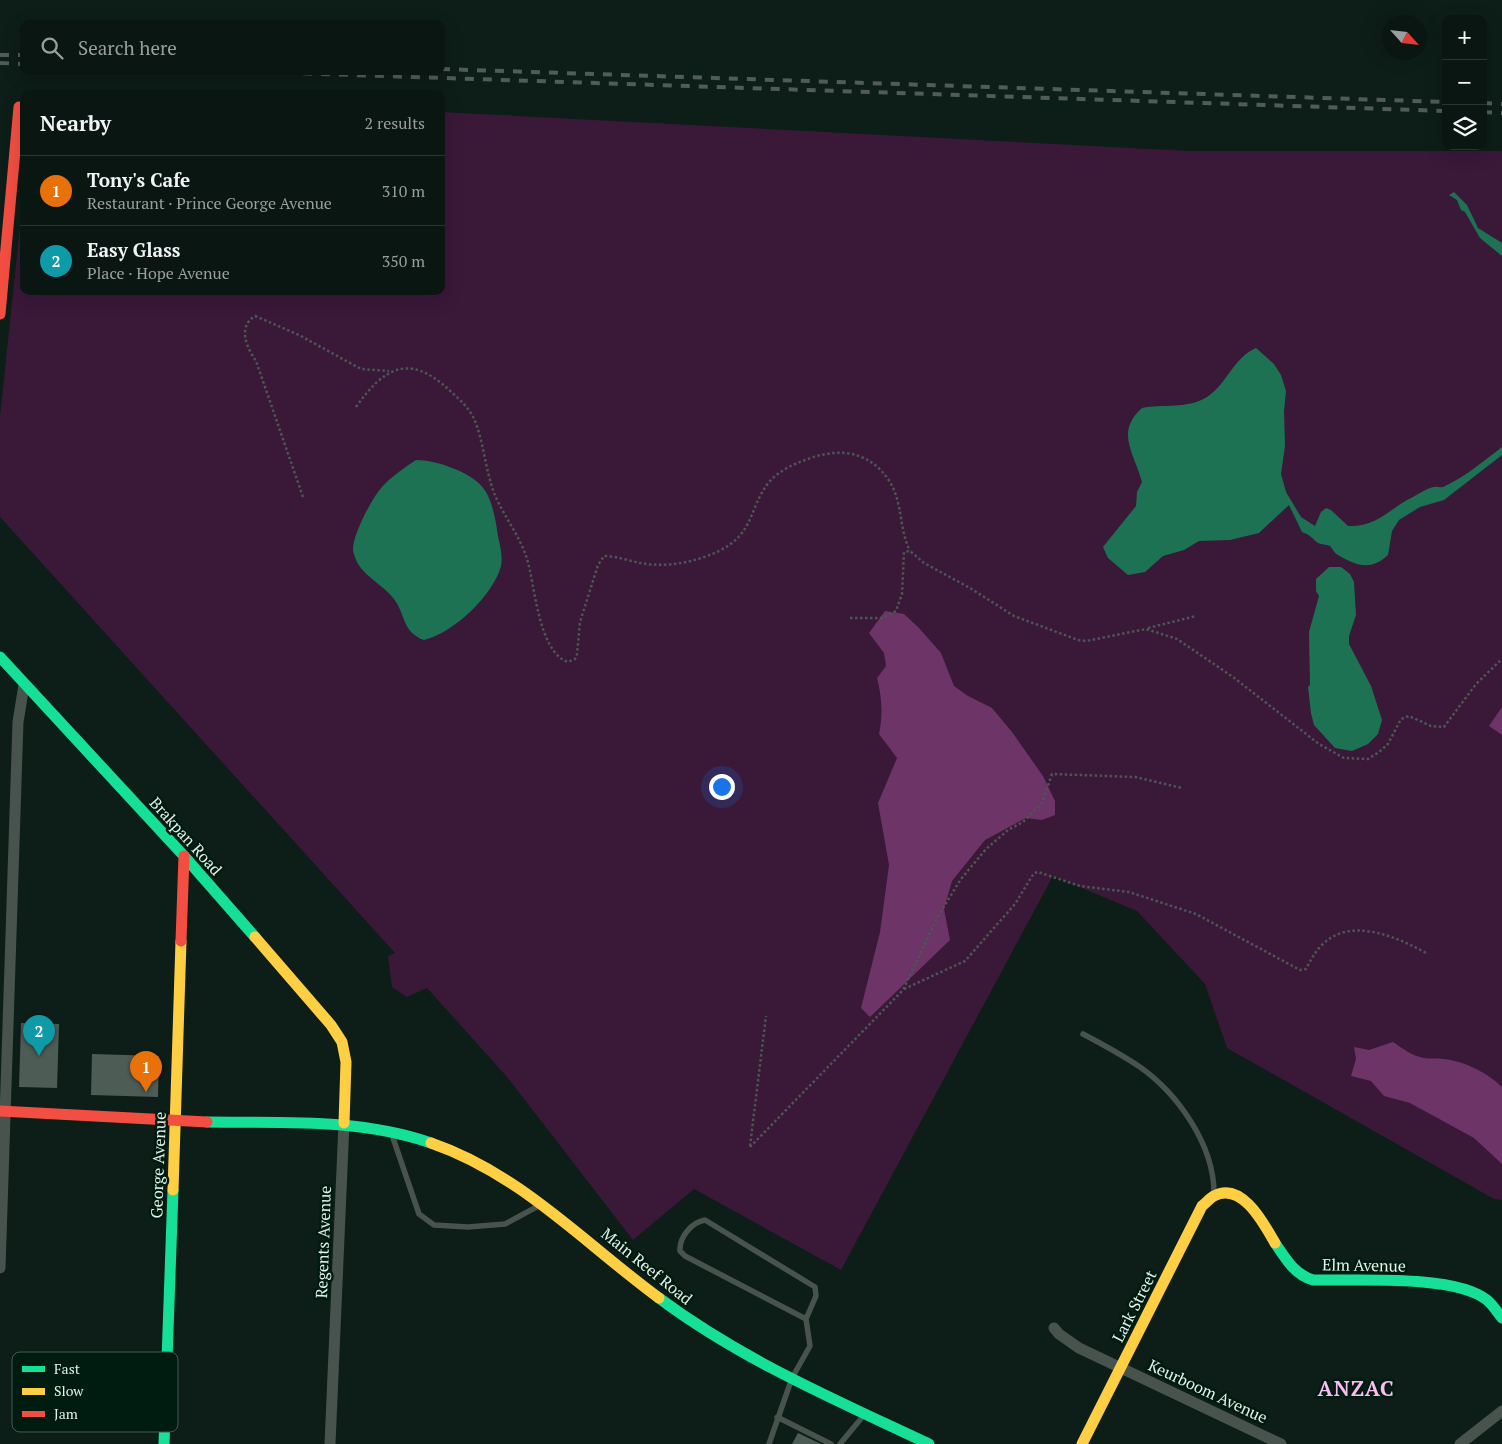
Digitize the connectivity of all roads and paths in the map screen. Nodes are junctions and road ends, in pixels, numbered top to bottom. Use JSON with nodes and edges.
{"nodes":[{"id":1,"x":19,"y":107,"type":"dead end"},
{"id":2,"x":5,"y":195,"type":"edge"},
{"id":3,"x":0,"y":314,"type":"edge"},
{"id":4,"x":393,"y":370,"type":"junction"},
{"id":5,"x":356,"y":407,"type":"dead end"},
{"id":6,"x":303,"y":497,"type":"dead end"},
{"id":7,"x":910,"y":551,"type":"junction"},
{"id":8,"x":1196,"y":616,"type":"dead end"},
{"id":9,"x":850,"y":618,"type":"dead end"},
{"id":10,"x":1146,"y":629,"type":"junction"},
{"id":11,"x":0,"y":657,"type":"edge"},
{"id":12,"x":1502,"y":659,"type":"edge"},
{"id":13,"x":5,"y":668,"type":"edge"},
{"id":14,"x":24,"y":685,"type":"junction"},
{"id":15,"x":1182,"y":788,"type":"dead end"},
{"id":16,"x":184,"y":856,"type":"junction"},
{"id":17,"x":1428,"y":954,"type":"dead end"},
{"id":18,"x":903,"y":990,"type":"junction"},
{"id":19,"x":766,"y":1016,"type":"dead end"},
{"id":20,"x":1083,"y":1034,"type":"dead end"},
{"id":21,"x":342,"y":1042,"type":"joint"},
{"id":22,"x":3,"y":1111,"type":"edge"},
{"id":23,"x":176,"y":1122,"type":"junction"},
{"id":24,"x":344,"y":1124,"type":"junction"},
{"id":25,"x":391,"y":1132,"type":"junction"},
{"id":26,"x":1219,"y":1194,"type":"junction"},
{"id":27,"x":543,"y":1203,"type":"junction"},
{"id":28,"x":0,"y":1268,"type":"edge"},
{"id":29,"x":1502,"y":1318,"type":"edge"},
{"id":30,"x":806,"y":1319,"type":"junction"},
{"id":31,"x":1054,"y":1328,"type":"dead end"},
{"id":32,"x":167,"y":1352,"type":"edge"},
{"id":33,"x":1120,"y":1368,"type":"junction"},
{"id":34,"x":792,"y":1378,"type":"junction"},
{"id":35,"x":1502,"y":1411,"type":"edge"},
{"id":36,"x":865,"y":1413,"type":"junction"},
{"id":37,"x":777,"y":1417,"type":"junction"},
{"id":38,"x":330,"y":1444,"type":"edge"},
{"id":39,"x":768,"y":1444,"type":"edge"},
{"id":40,"x":831,"y":1444,"type":"edge"},
{"id":41,"x":840,"y":1444,"type":"edge"},
{"id":42,"x":930,"y":1444,"type":"edge"},
{"id":43,"x":1082,"y":1444,"type":"edge"},
{"id":44,"x":1281,"y":1444,"type":"edge"},
{"id":45,"x":1460,"y":1444,"type":"edge"}],
"edges":[{"from":1,"to":2,"type":"street"},
{"from":2,"to":3,"type":"street"},
{"from":4,"to":5,"type":"path"},
{"from":4,"to":6,"type":"path"},
{"from":4,"to":7,"type":"path"},
{"from":7,"to":9,"type":"path"},
{"from":7,"to":10,"type":"path"},
{"from":8,"to":10,"type":"path"},
{"from":10,"to":12,"type":"path"},
{"from":11,"to":13,"type":"street","name":"Brakpan Road"},
{"from":13,"to":14,"type":"street","name":"Brakpan Road"},
{"from":14,"to":16,"type":"street","name":"Brakpan Road"},
{"from":14,"to":22,"type":"street"},
{"from":15,"to":18,"type":"path"},
{"from":16,"to":21,"type":"street","name":"Brakpan Road"},
{"from":16,"to":23,"type":"street","name":"George Avenue"},
{"from":17,"to":18,"type":"path"},
{"from":18,"to":19,"type":"path"},
{"from":20,"to":26,"type":"lane"},
{"from":21,"to":24,"type":"street","name":"Regents Avenue"},
{"from":22,"to":23,"type":"street","name":"Main Reef Road"},
{"from":22,"to":28,"type":"street"},
{"from":23,"to":24,"type":"street","name":"Main Reef Road"},
{"from":23,"to":32,"type":"street","name":"George Avenue"},
{"from":24,"to":25,"type":"street","name":"Main Reef Road"},
{"from":24,"to":38,"type":"street","name":"Regents Avenue"},
{"from":25,"to":27,"type":"street","name":"Main Reef Road"},
{"from":25,"to":27,"type":"lane"},
{"from":26,"to":29,"type":"street","name":"Elm Avenue"},
{"from":26,"to":33,"type":"street","name":"Lark Street"},
{"from":27,"to":34,"type":"street","name":"Main Reef Road"},
{"from":30,"to":30,"type":"lane"},
{"from":30,"to":34,"type":"lane"},
{"from":31,"to":33,"type":"street","name":"Keurboom Avenue"},
{"from":33,"to":43,"type":"street","name":"Lark Street"},
{"from":33,"to":44,"type":"street","name":"Keurboom Avenue"},
{"from":34,"to":36,"type":"street","name":"Main Reef Road"},
{"from":34,"to":37,"type":"lane"},
{"from":35,"to":45,"type":"street"},
{"from":36,"to":41,"type":"lane"},
{"from":36,"to":42,"type":"street","name":"Main Reef Road"},
{"from":37,"to":39,"type":"lane"},
{"from":37,"to":40,"type":"lane"}]}
